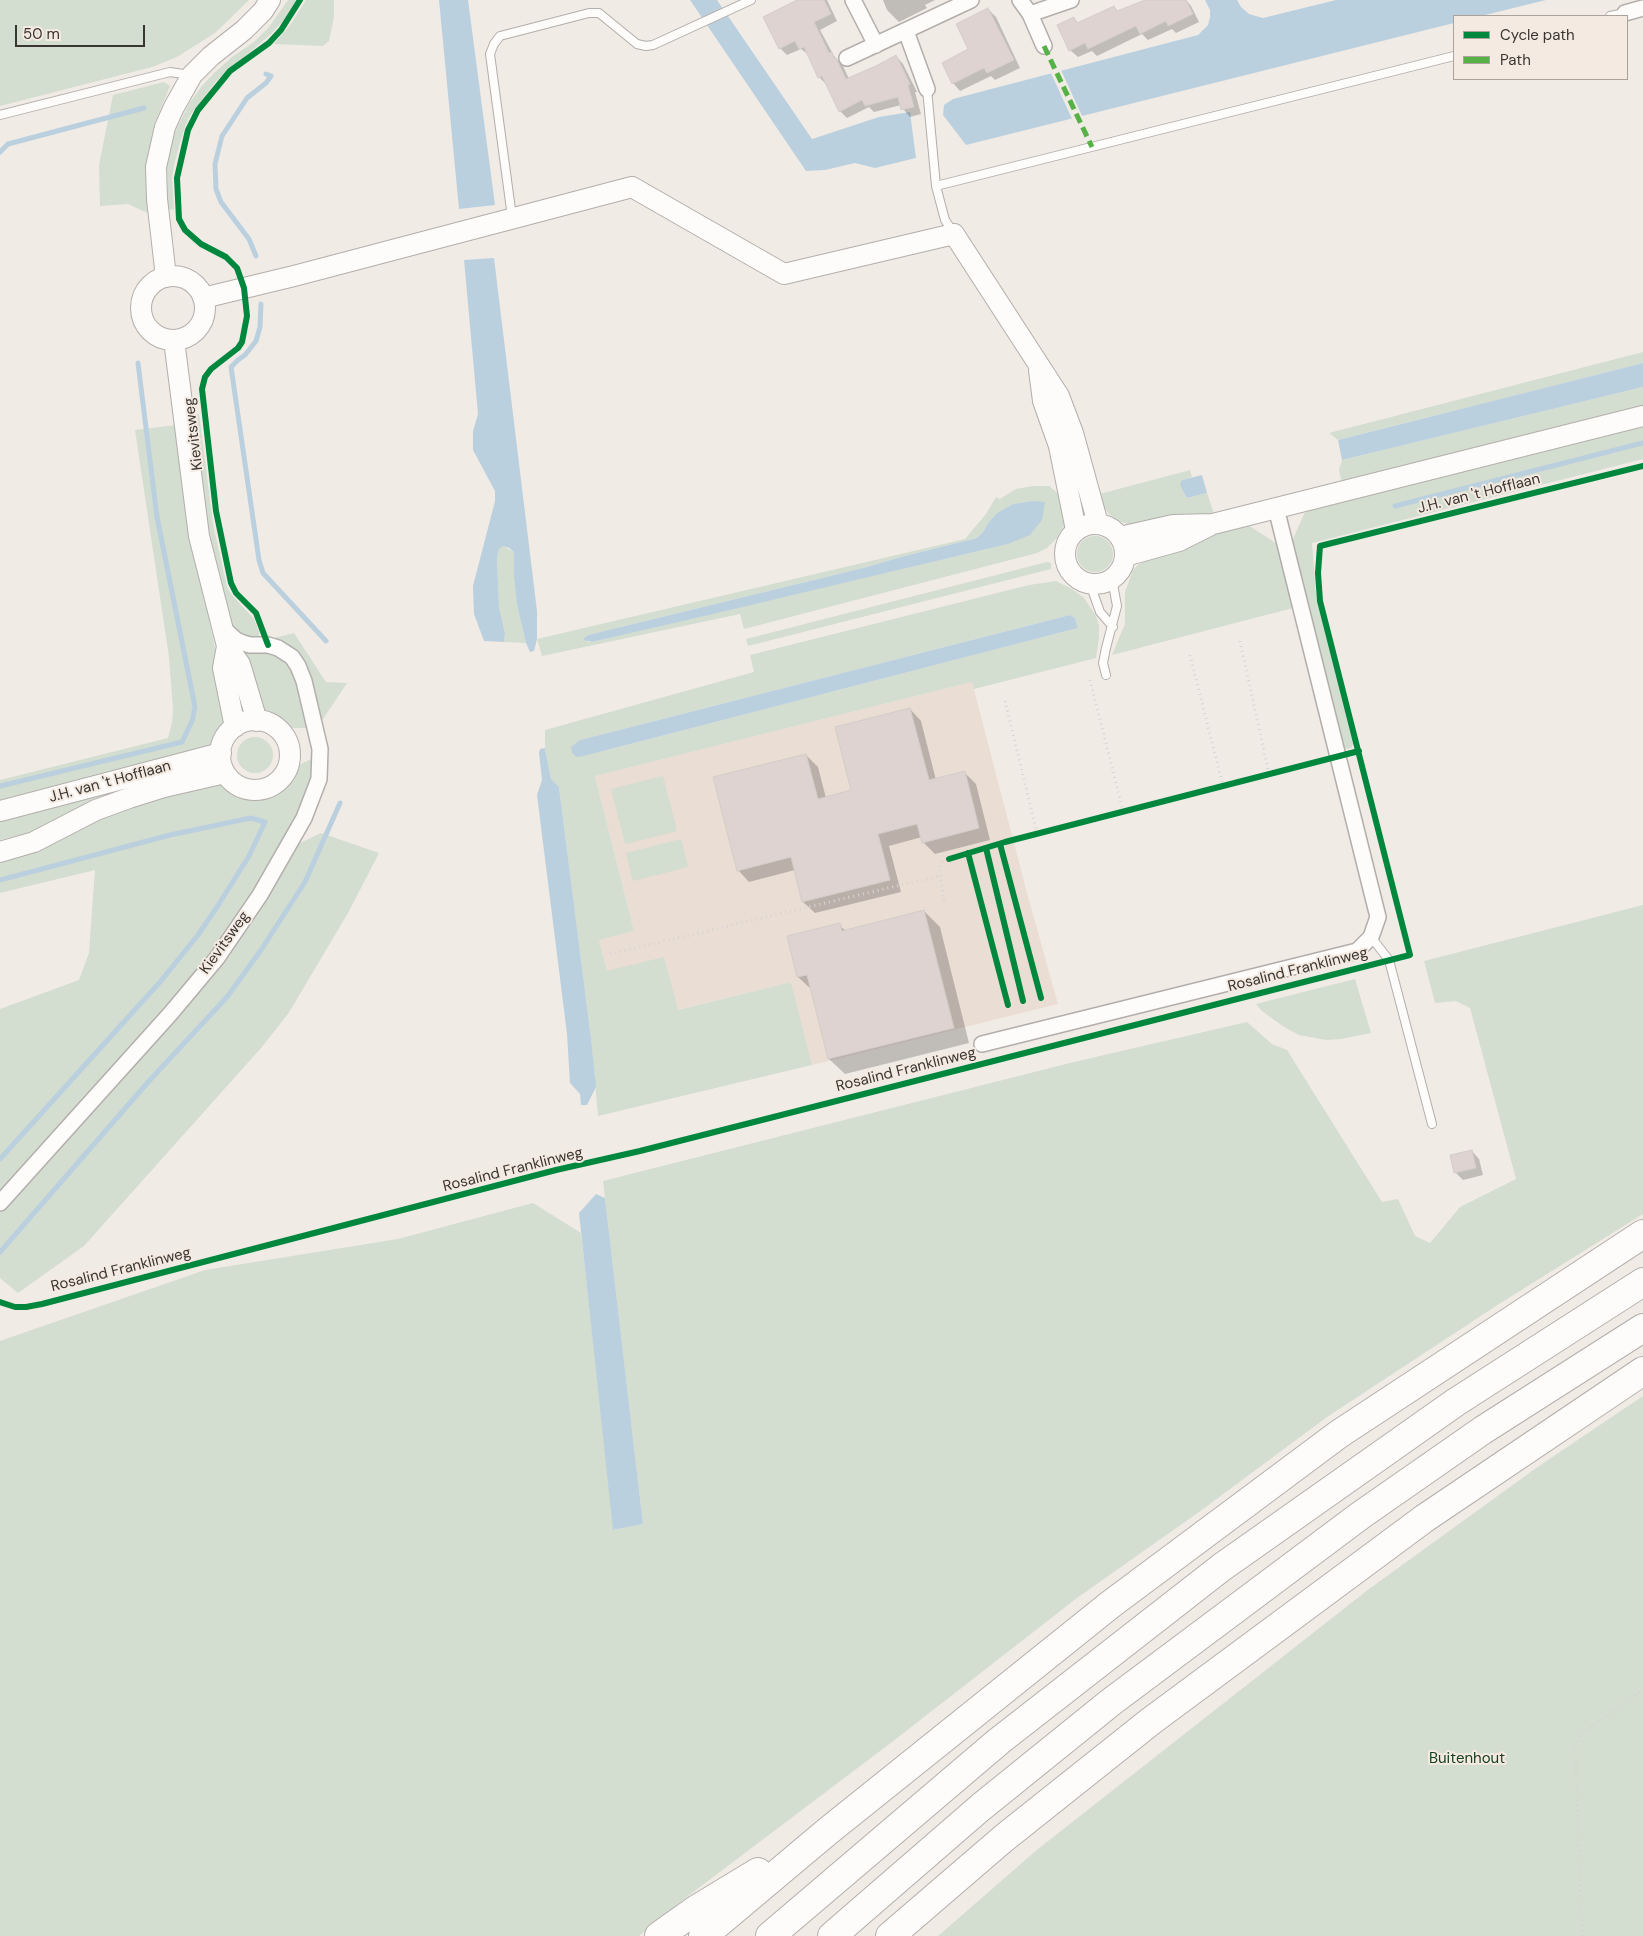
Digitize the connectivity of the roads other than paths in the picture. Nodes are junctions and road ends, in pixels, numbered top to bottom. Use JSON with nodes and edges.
{"nodes":[{"id":1,"x":270,"y":0,"type":"edge"},
{"id":2,"x":752,"y":0,"type":"edge"},
{"id":3,"x":852,"y":0,"type":"edge"},
{"id":4,"x":971,"y":0,"type":"edge"},
{"id":5,"x":1020,"y":0,"type":"edge"},
{"id":6,"x":1071,"y":0,"type":"edge"},
{"id":7,"x":1643,"y":8,"type":"edge"},
{"id":8,"x":1030,"y":14,"type":"junction"},
{"id":9,"x":1618,"y":14,"type":"edge"},
{"id":10,"x":906,"y":31,"type":"junction"},
{"id":11,"x":876,"y":44,"type":"junction"},
{"id":12,"x":1044,"y":46,"type":"dead end"},
{"id":13,"x":1453,"y":56,"type":"edge"},
{"id":14,"x":847,"y":58,"type":"dead end"},
{"id":15,"x":192,"y":75,"type":"junction"},
{"id":16,"x":927,"y":89,"type":"joint"},
{"id":17,"x":0,"y":115,"type":"edge"},
{"id":18,"x":936,"y":186,"type":"junction"},
{"id":19,"x":512,"y":219,"type":"junction"},
{"id":20,"x":954,"y":234,"type":"junction"},
{"id":21,"x":166,"y":277,"type":"junction"},
{"id":22,"x":203,"y":298,"type":"junction"},
{"id":23,"x":174,"y":340,"type":"junction"},
{"id":24,"x":1038,"y":363,"type":"junction"},
{"id":25,"x":1643,"y":416,"type":"edge"},
{"id":26,"x":1276,"y":508,"type":"junction"},
{"id":27,"x":1098,"y":524,"type":"junction"},
{"id":28,"x":1076,"y":530,"type":"junction"},
{"id":29,"x":1122,"y":546,"type":"junction"},
{"id":30,"x":1112,"y":579,"type":"junction"},
{"id":31,"x":1090,"y":584,"type":"junction"},
{"id":32,"x":1112,"y":627,"type":"junction"},
{"id":33,"x":224,"y":637,"type":"junction"},
{"id":34,"x":1106,"y":675,"type":"dead end"},
{"id":35,"x":257,"y":721,"type":"junction"},
{"id":36,"x":235,"y":727,"type":"junction"},
{"id":37,"x":220,"y":753,"type":"junction"},
{"id":38,"x":226,"y":773,"type":"junction"},
{"id":39,"x":0,"y":811,"type":"edge"},
{"id":40,"x":0,"y":852,"type":"edge"},
{"id":41,"x":1371,"y":937,"type":"junction"},
{"id":42,"x":982,"y":1044,"type":"dead end"},
{"id":43,"x":1432,"y":1124,"type":"dead end"},
{"id":44,"x":0,"y":1203,"type":"edge"},
{"id":45,"x":1643,"y":1234,"type":"edge"},
{"id":46,"x":1643,"y":1282,"type":"edge"},
{"id":47,"x":1643,"y":1328,"type":"edge"},
{"id":48,"x":1643,"y":1371,"type":"edge"},
{"id":49,"x":828,"y":1831,"type":"junction"},
{"id":50,"x":659,"y":1936,"type":"edge"},
{"id":51,"x":703,"y":1936,"type":"edge"},
{"id":52,"x":770,"y":1936,"type":"edge"},
{"id":53,"x":832,"y":1936,"type":"edge"},
{"id":54,"x":890,"y":1936,"type":"edge"}],
"edges":[{"from":1,"to":15,"type":"street"},
{"from":2,"to":19,"type":"lane"},
{"from":3,"to":11,"type":"street"},
{"from":4,"to":10,"type":"street"},
{"from":5,"to":8,"type":"street"},
{"from":6,"to":8,"type":"street"},
{"from":7,"to":9,"type":"street"},
{"from":8,"to":12,"type":"street"},
{"from":10,"to":11,"type":"street"},
{"from":10,"to":16,"type":"street"},
{"from":11,"to":14,"type":"street"},
{"from":13,"to":18,"type":"lane"},
{"from":15,"to":17,"type":"lane"},
{"from":15,"to":21,"type":"street"},
{"from":16,"to":18,"type":"lane"},
{"from":18,"to":20,"type":"lane"},
{"from":19,"to":20,"type":"street"},
{"from":19,"to":22,"type":"street"},
{"from":20,"to":24,"type":"street"},
{"from":21,"to":22,"type":"street"},
{"from":21,"to":23,"type":"street"},
{"from":22,"to":23,"type":"street"},
{"from":23,"to":33,"type":"street","name":"Kievitsweg"},
{"from":24,"to":27,"type":"street"},
{"from":24,"to":28,"type":"street"},
{"from":25,"to":26,"type":"street"},
{"from":26,"to":29,"type":"street"},
{"from":26,"to":41,"type":"street","name":"Rosalind Franklinweg"},
{"from":27,"to":28,"type":"street"},
{"from":27,"to":29,"type":"street"},
{"from":28,"to":31,"type":"street"},
{"from":29,"to":30,"type":"street"},
{"from":30,"to":31,"type":"street"},
{"from":30,"to":32,"type":"lane"},
{"from":31,"to":32,"type":"lane"},
{"from":32,"to":34,"type":"lane"},
{"from":33,"to":35,"type":"street","name":"Kievitsweg"},
{"from":33,"to":36,"type":"street","name":"Kievitsweg"},
{"from":33,"to":44,"type":"street","name":"Kievitsweg"},
{"from":35,"to":36,"type":"street"},
{"from":35,"to":38,"type":"street"},
{"from":36,"to":37,"type":"street"},
{"from":37,"to":38,"type":"street"},
{"from":37,"to":39,"type":"street","name":"J.H. van 't Hofflaan"},
{"from":38,"to":40,"type":"street","name":"J.H. van 't Hofflaan"},
{"from":41,"to":42,"type":"street","name":"Rosalind Franklinweg"},
{"from":41,"to":43,"type":"lane"},
{"from":45,"to":49,"type":"highway"},
{"from":46,"to":52,"type":"highway"},
{"from":47,"to":53,"type":"highway"},
{"from":48,"to":54,"type":"highway"},
{"from":49,"to":50,"type":"highway"},
{"from":49,"to":51,"type":"highway"}]}
